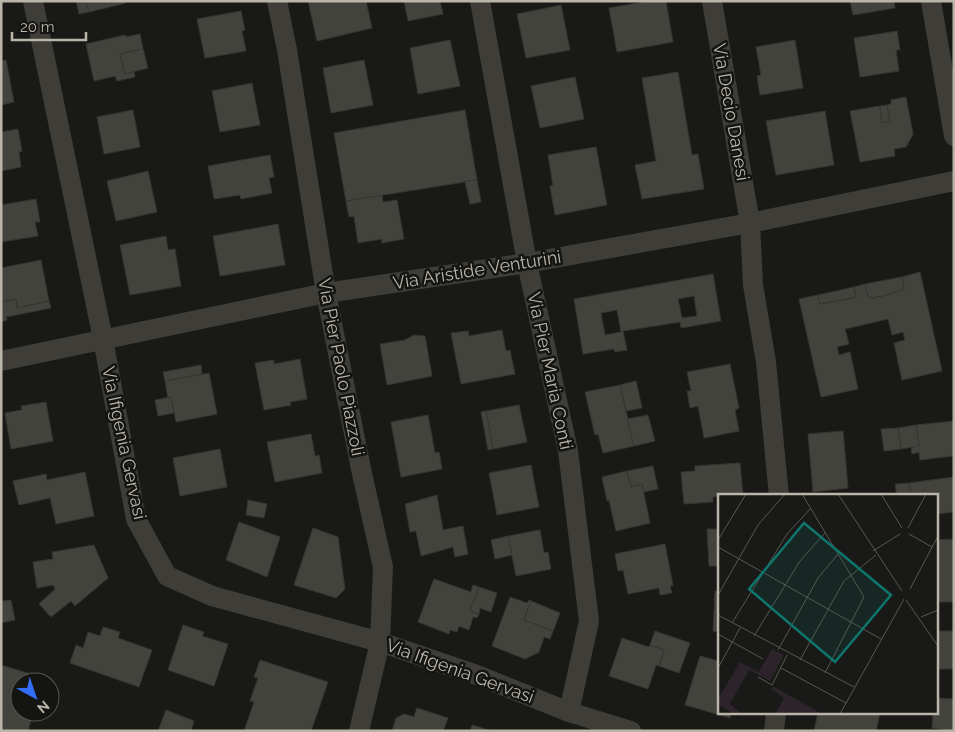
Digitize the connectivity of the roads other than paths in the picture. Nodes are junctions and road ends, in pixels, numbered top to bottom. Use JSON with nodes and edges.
{"nodes":[{"id":1,"x":33,"y":1,"type":"edge"},
{"id":2,"x":277,"y":1,"type":"edge"},
{"id":3,"x":480,"y":1,"type":"edge"},
{"id":4,"x":712,"y":1,"type":"edge"},
{"id":5,"x":931,"y":1,"type":"edge"},
{"id":6,"x":954,"y":136,"type":"edge"},
{"id":7,"x":954,"y":181,"type":"edge"},
{"id":8,"x":750,"y":223,"type":"junction"},
{"id":9,"x":527,"y":263,"type":"junction"},
{"id":10,"x":326,"y":293,"type":"junction"},
{"id":11,"x":103,"y":339,"type":"junction"},
{"id":12,"x":1,"y":360,"type":"edge"},
{"id":13,"x":779,"y":494,"type":"edge"},
{"id":14,"x":380,"y":642,"type":"junction"},
{"id":15,"x":569,"y":712,"type":"junction"},
{"id":16,"x":776,"y":714,"type":"edge"},
{"id":17,"x":359,"y":731,"type":"edge"},
{"id":18,"x":631,"y":731,"type":"edge"},
{"id":19,"x":774,"y":731,"type":"edge"}],
"edges":[{"from":1,"to":11,"type":"street","name":"Via Ifigenia Gervasi"},
{"from":2,"to":10,"type":"street","name":"Via Pier Paolo Piazzoli"},
{"from":3,"to":9,"type":"street","name":"Via Pier Maria Conti"},
{"from":4,"to":8,"type":"street","name":"Via Decio Danesi"},
{"from":5,"to":6,"type":"street"},
{"from":7,"to":8,"type":"street","name":"Via Aristide Venturini"},
{"from":8,"to":9,"type":"street","name":"Via Aristide Venturini"},
{"from":8,"to":13,"type":"street","name":"Via Decio Danesi"},
{"from":9,"to":10,"type":"street","name":"Via Aristide Venturini"},
{"from":9,"to":15,"type":"street","name":"Via Pier Maria Conti"},
{"from":10,"to":11,"type":"street","name":"Via Aristide Venturini"},
{"from":10,"to":14,"type":"street","name":"Via Pier Paolo Piazzoli"},
{"from":11,"to":12,"type":"street","name":"Via Aristide Venturini"},
{"from":11,"to":14,"type":"street","name":"Via Ifigenia Gervasi"},
{"from":14,"to":15,"type":"street","name":"Via Ifigenia Gervasi"},
{"from":14,"to":17,"type":"street","name":"Via Pier Paolo Piazzoli"},
{"from":15,"to":18,"type":"street","name":"Via Ifigenia Gervasi"},
{"from":16,"to":19,"type":"street"}]}
